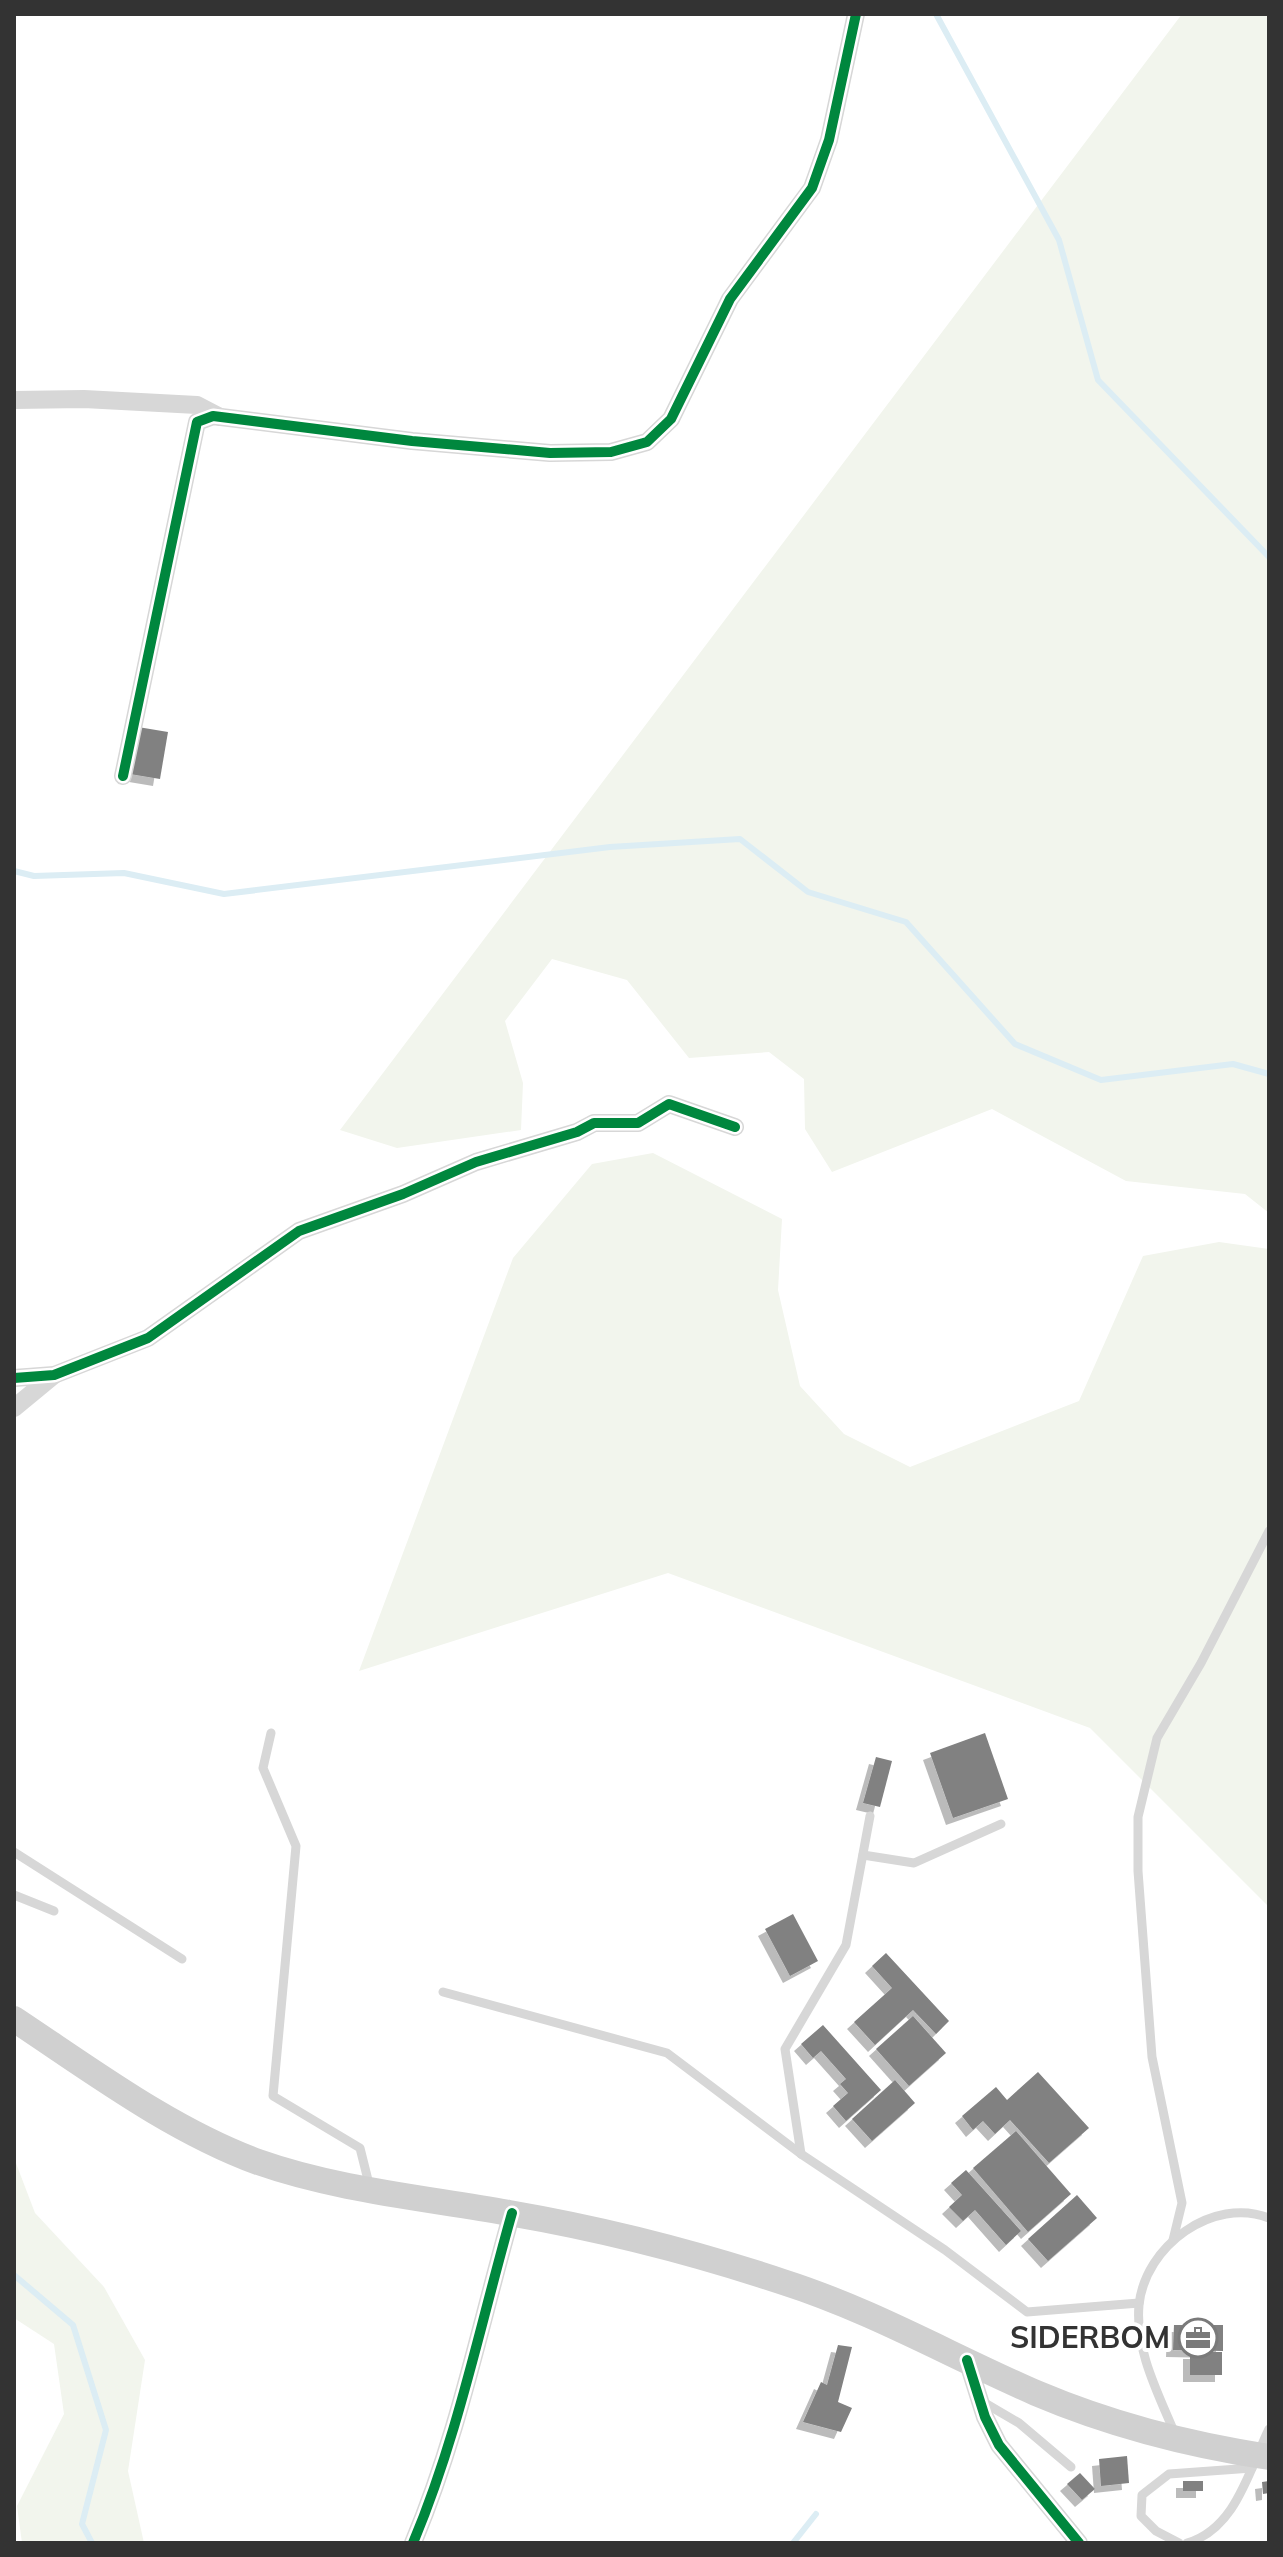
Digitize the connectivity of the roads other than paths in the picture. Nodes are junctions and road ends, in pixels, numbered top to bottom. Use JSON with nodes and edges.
{"nodes":[{"id":1,"x":856,"y":14,"type":"edge"},
{"id":2,"x":14,"y":400,"type":"edge"},
{"id":3,"x":221,"y":418,"type":"junction"},
{"id":4,"x":123,"y":776,"type":"dead end"},
{"id":5,"x":735,"y":1127,"type":"dead end"},
{"id":6,"x":54,"y":1375,"type":"junction"},
{"id":7,"x":14,"y":1378,"type":"edge"},
{"id":8,"x":14,"y":1408,"type":"edge"},
{"id":9,"x":1269,"y":1531,"type":"edge"},
{"id":10,"x":271,"y":1733,"type":"dead end"},
{"id":11,"x":870,"y":1816,"type":"dead end"},
{"id":12,"x":1001,"y":1824,"type":"dead end"},
{"id":13,"x":14,"y":1852,"type":"edge"},
{"id":14,"x":863,"y":1855,"type":"junction"},
{"id":15,"x":14,"y":1895,"type":"edge"},
{"id":16,"x":54,"y":1911,"type":"dead end"},
{"id":17,"x":182,"y":1959,"type":"dead end"},
{"id":18,"x":443,"y":1992,"type":"dead end"},
{"id":19,"x":14,"y":2019,"type":"edge"},
{"id":20,"x":801,"y":2154,"type":"junction"},
{"id":21,"x":370,"y":2188,"type":"junction"},
{"id":22,"x":512,"y":2213,"type":"junction"},
{"id":23,"x":1269,"y":2218,"type":"edge"},
{"id":24,"x":1173,"y":2240,"type":"junction"},
{"id":25,"x":1139,"y":2303,"type":"junction"},
{"id":26,"x":967,"y":2360,"type":"junction"},
{"id":27,"x":980,"y":2401,"type":"junction"},
{"id":28,"x":1269,"y":2429,"type":"edge"},
{"id":29,"x":1178,"y":2441,"type":"junction"},
{"id":30,"x":1259,"y":2460,"type":"edge"},
{"id":31,"x":1071,"y":2467,"type":"dead end"},
{"id":32,"x":413,"y":2543,"type":"edge"},
{"id":33,"x":1079,"y":2543,"type":"edge"},
{"id":34,"x":1179,"y":2543,"type":"edge"},
{"id":35,"x":1187,"y":2543,"type":"edge"}],
"edges":[{"from":1,"to":3,"type":"street"},
{"from":2,"to":3,"type":"street"},
{"from":3,"to":4,"type":"street"},
{"from":5,"to":6,"type":"street"},
{"from":6,"to":7,"type":"street"},
{"from":6,"to":8,"type":"street"},
{"from":9,"to":24,"type":"lane"},
{"from":10,"to":21,"type":"lane"},
{"from":11,"to":14,"type":"lane"},
{"from":12,"to":14,"type":"lane"},
{"from":13,"to":17,"type":"lane"},
{"from":14,"to":20,"type":"lane"},
{"from":15,"to":16,"type":"lane"},
{"from":18,"to":20,"type":"lane"},
{"from":19,"to":21,"type":"main road"},
{"from":20,"to":25,"type":"lane"},
{"from":21,"to":22,"type":"main road"},
{"from":22,"to":26,"type":"main road"},
{"from":22,"to":32,"type":"street"},
{"from":23,"to":24,"type":"lane"},
{"from":24,"to":25,"type":"lane"},
{"from":25,"to":29,"type":"lane"},
{"from":26,"to":27,"type":"street"},
{"from":26,"to":29,"type":"main road"},
{"from":27,"to":31,"type":"lane"},
{"from":27,"to":33,"type":"street"},
{"from":28,"to":30,"type":"lane"},
{"from":29,"to":30,"type":"main road"},
{"from":30,"to":34,"type":"lane"},
{"from":30,"to":35,"type":"lane"}]}
